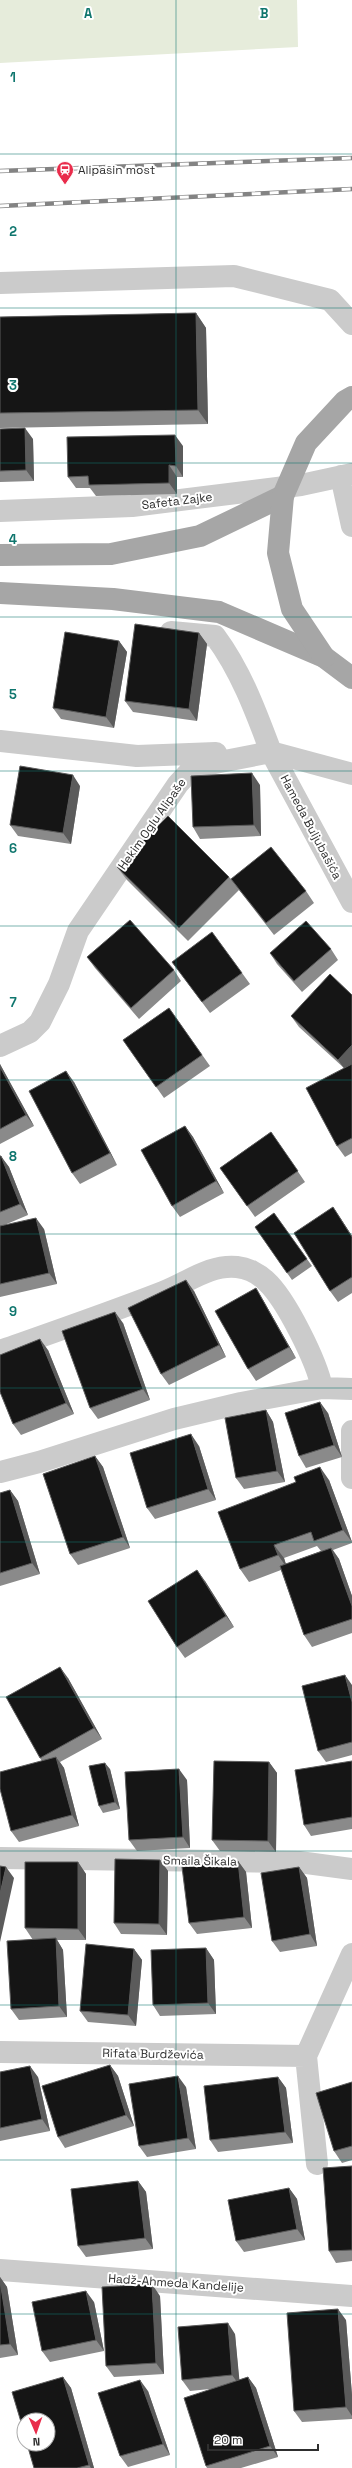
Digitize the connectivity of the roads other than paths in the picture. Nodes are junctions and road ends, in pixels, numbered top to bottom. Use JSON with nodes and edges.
{"nodes":[{"id":1,"x":0,"y":283,"type":"edge"},
{"id":2,"x":352,"y":324,"type":"edge"},
{"id":3,"x":350,"y":397,"type":"edge"},
{"id":4,"x":346,"y":475,"type":"edge"},
{"id":5,"x":283,"y":496,"type":"junction"},
{"id":6,"x":0,"y":511,"type":"edge"},
{"id":7,"x":352,"y":526,"type":"edge"},
{"id":8,"x":0,"y":555,"type":"edge"},
{"id":9,"x":0,"y":593,"type":"edge"},
{"id":10,"x":156,"y":630,"type":"edge"},
{"id":11,"x":324,"y":657,"type":"junction"},
{"id":12,"x":352,"y":678,"type":"edge"},
{"id":13,"x":0,"y":741,"type":"edge"},
{"id":14,"x":271,"y":752,"type":"junction"},
{"id":15,"x":352,"y":774,"type":"edge"},
{"id":16,"x":352,"y":902,"type":"edge"},
{"id":17,"x":0,"y":1046,"type":"edge"},
{"id":18,"x":0,"y":1351,"type":"edge"},
{"id":19,"x":322,"y":1388,"type":"junction"},
{"id":20,"x":352,"y":1389,"type":"edge"},
{"id":21,"x":352,"y":1431,"type":"edge"},
{"id":22,"x":0,"y":1472,"type":"edge"},
{"id":23,"x":352,"y":1478,"type":"edge"},
{"id":24,"x":0,"y":1858,"type":"edge"},
{"id":25,"x":352,"y":1869,"type":"edge"},
{"id":26,"x":352,"y":1954,"type":"edge"},
{"id":27,"x":0,"y":2052,"type":"edge"},
{"id":28,"x":306,"y":2056,"type":"junction"},
{"id":29,"x":317,"y":2164,"type":"dead end"},
{"id":30,"x":0,"y":2270,"type":"edge"},
{"id":31,"x":352,"y":2296,"type":"edge"}],
"edges":[{"from":1,"to":2,"type":"street"},
{"from":3,"to":5,"type":"main road","bridge":true},
{"from":4,"to":6,"type":"street","name":"Safeta Zajke"},
{"from":4,"to":7,"type":"street"},
{"from":5,"to":8,"type":"main road"},
{"from":5,"to":11,"type":"main road","bridge":true},
{"from":9,"to":11,"type":"main road"},
{"from":10,"to":14,"type":"street","name":"Hameda Buljubašića"},
{"from":11,"to":12,"type":"main road"},
{"from":13,"to":14,"type":"street"},
{"from":14,"to":15,"type":"street"},
{"from":14,"to":16,"type":"street","name":"Hameda Buljubašića"},
{"from":14,"to":17,"type":"street","name":"Hekim Oglu Alipaše"},
{"from":18,"to":19,"type":"street"},
{"from":19,"to":20,"type":"street"},
{"from":19,"to":22,"type":"street"},
{"from":21,"to":23,"type":"street"},
{"from":24,"to":25,"type":"street","name":"Smaila Šikala"},
{"from":26,"to":28,"type":"street"},
{"from":27,"to":28,"type":"street","name":"Rifata Burdževića"},
{"from":28,"to":29,"type":"street"},
{"from":30,"to":31,"type":"street","name":"Hadž-Ahmeda Kandelije"}]}
